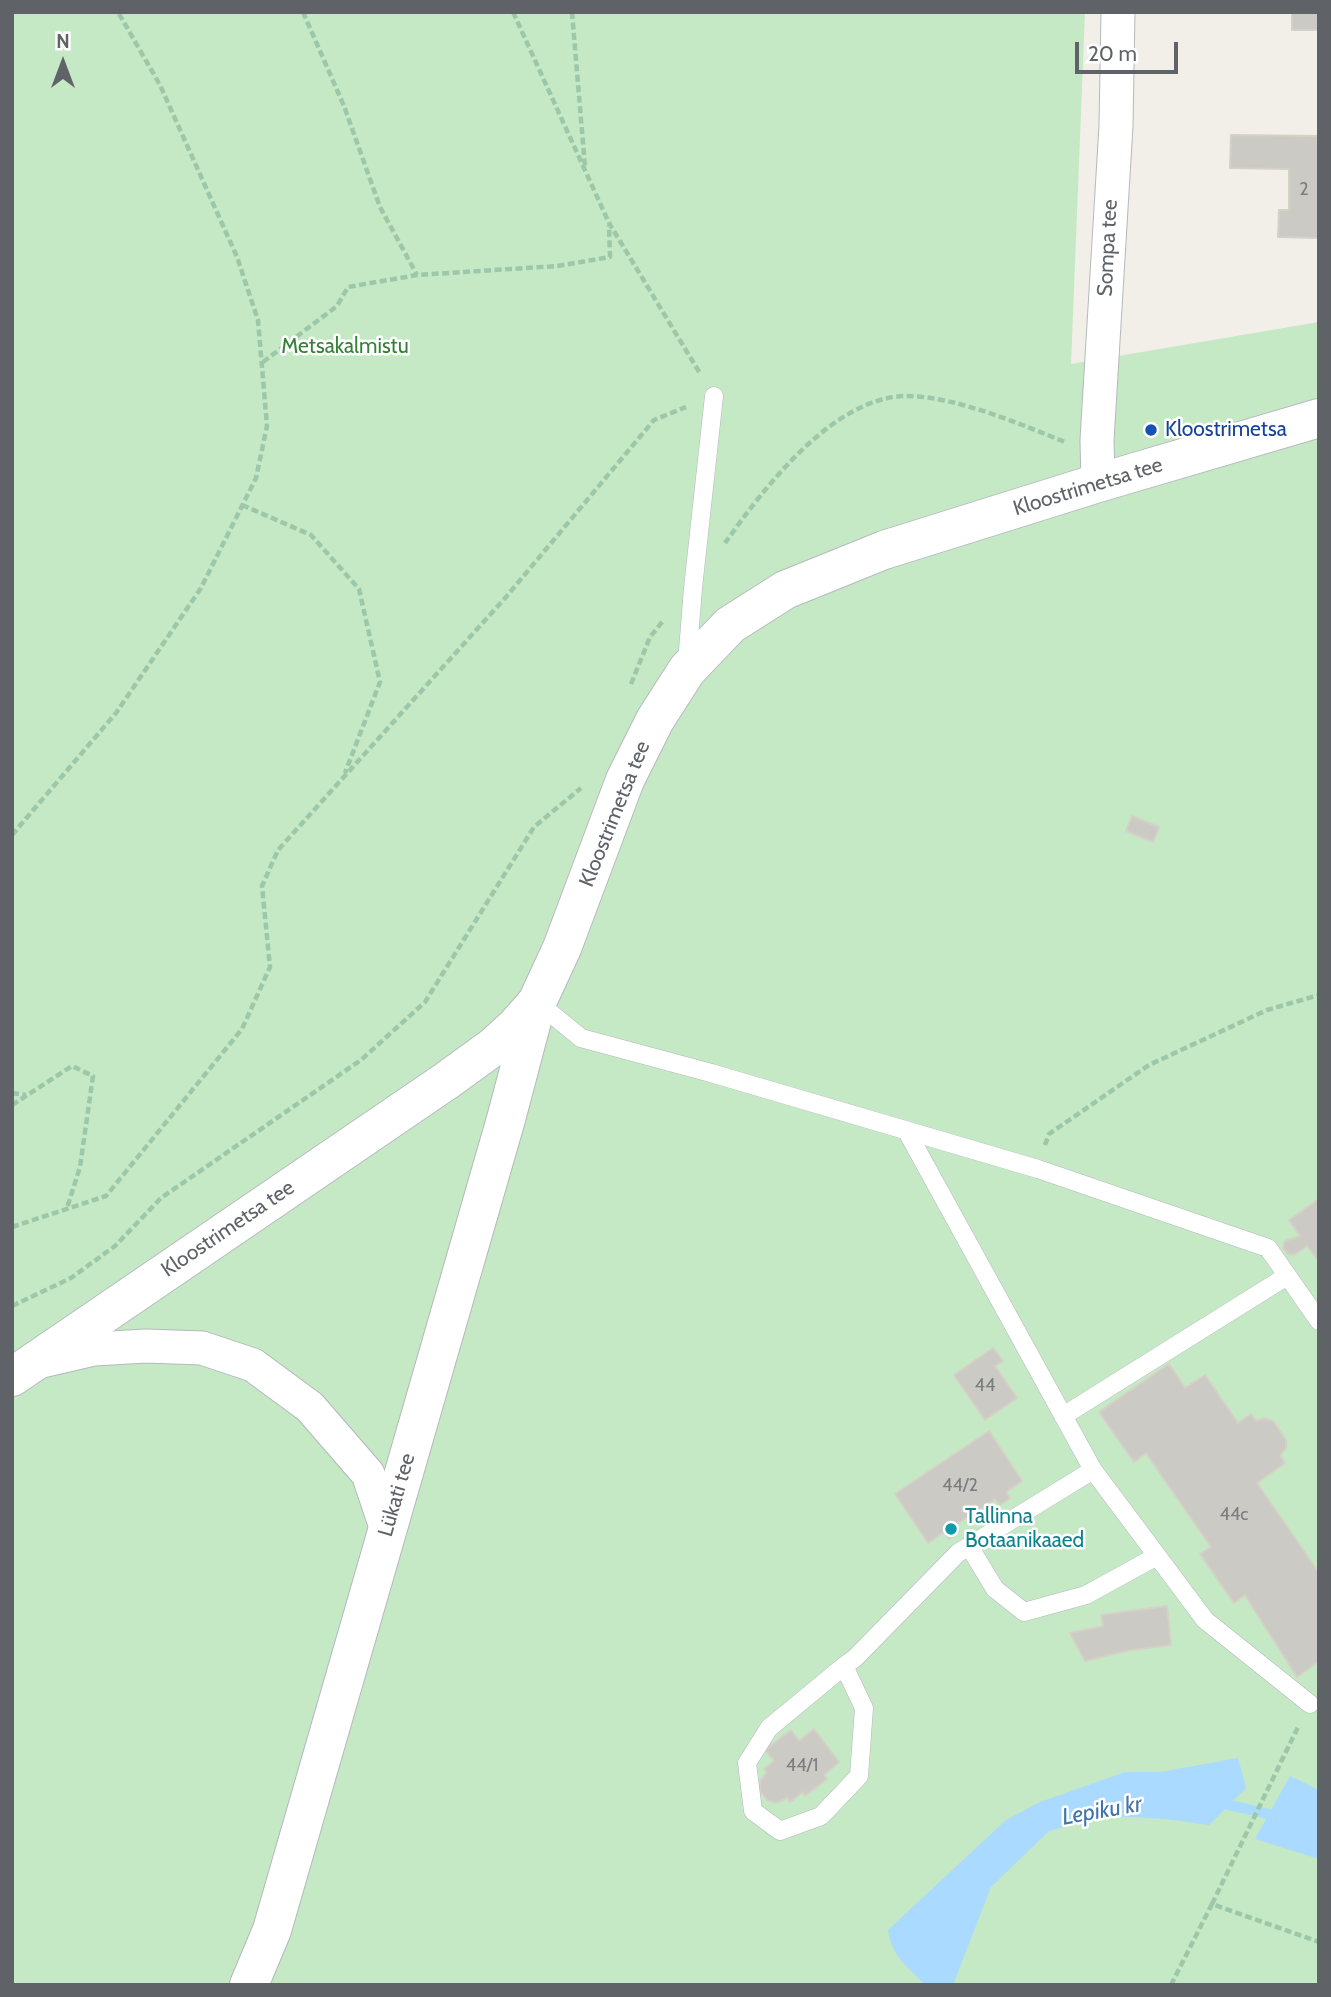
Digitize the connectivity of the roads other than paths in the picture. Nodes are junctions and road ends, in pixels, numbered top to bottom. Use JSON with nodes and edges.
{"nodes":[{"id":1,"x":1118,"y":12,"type":"edge"},
{"id":2,"x":714,"y":396,"type":"road end"},
{"id":3,"x":1319,"y":418,"type":"edge"},
{"id":4,"x":1098,"y":483,"type":"junction"},
{"id":5,"x":687,"y":670,"type":"junction"},
{"id":6,"x":537,"y":1002,"type":"junction"},
{"id":7,"x":906,"y":1130,"type":"junction"},
{"id":8,"x":1287,"y":1276,"type":"junction"},
{"id":9,"x":1319,"y":1321,"type":"edge"},
{"id":10,"x":24,"y":1370,"type":"edge"},
{"id":11,"x":1063,"y":1416,"type":"junction"},
{"id":12,"x":1093,"y":1470,"type":"junction"},
{"id":13,"x":387,"y":1530,"type":"junction"},
{"id":14,"x":969,"y":1546,"type":"junction"},
{"id":15,"x":1157,"y":1556,"type":"junction"},
{"id":16,"x":844,"y":1666,"type":"junction"},
{"id":17,"x":1310,"y":1704,"type":"dead end"},
{"id":18,"x":248,"y":1985,"type":"edge"}],
"edges":[{"from":1,"to":4,"type":"street","name":"Sompa tee"},
{"from":2,"to":5,"type":"lane"},
{"from":3,"to":4,"type":"main road","name":"Kloostrimetsa tee"},
{"from":4,"to":5,"type":"main road","name":"Kloostrimetsa tee"},
{"from":5,"to":6,"type":"main road","name":"Kloostrimetsa tee"},
{"from":6,"to":7,"type":"lane"},
{"from":6,"to":10,"type":"main road","name":"Kloostrimetsa tee"},
{"from":6,"to":13,"type":"main road","name":"Lükati tee"},
{"from":7,"to":8,"type":"lane"},
{"from":7,"to":11,"type":"lane"},
{"from":8,"to":9,"type":"lane"},
{"from":8,"to":11,"type":"lane"},
{"from":10,"to":13,"type":"street"},
{"from":11,"to":12,"type":"lane"},
{"from":12,"to":14,"type":"lane"},
{"from":12,"to":15,"type":"lane"},
{"from":13,"to":18,"type":"main road","name":"Lükati tee"},
{"from":14,"to":15,"type":"lane"},
{"from":14,"to":16,"type":"lane"},
{"from":15,"to":17,"type":"lane"},
{"from":16,"to":16,"type":"lane"}]}
